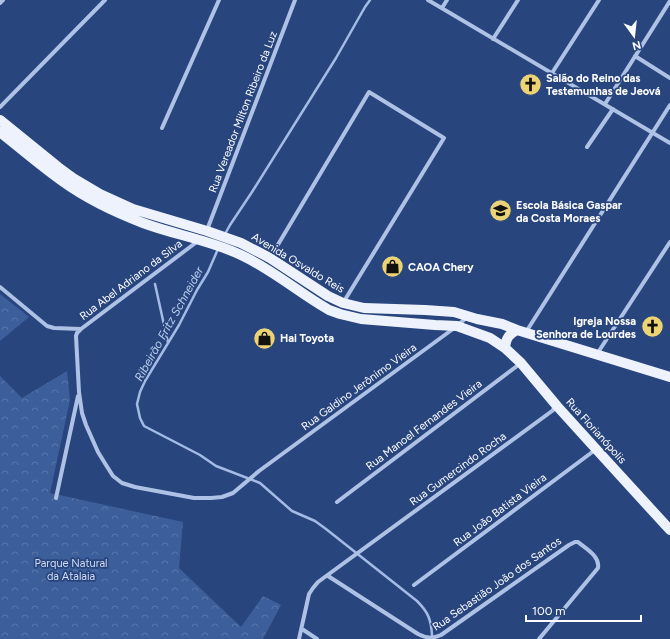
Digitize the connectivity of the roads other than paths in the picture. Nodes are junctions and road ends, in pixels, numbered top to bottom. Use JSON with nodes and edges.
{"nodes":[{"id":1,"x":3,"y":0,"type":"edge"},
{"id":2,"x":105,"y":0,"type":"edge"},
{"id":3,"x":219,"y":0,"type":"edge"},
{"id":4,"x":296,"y":0,"type":"edge"},
{"id":5,"x":428,"y":0,"type":"edge"},
{"id":6,"x":447,"y":0,"type":"edge"},
{"id":7,"x":518,"y":0,"type":"edge"},
{"id":8,"x":599,"y":0,"type":"edge"},
{"id":9,"x":670,"y":1,"type":"edge"},
{"id":10,"x":0,"y":3,"type":"edge"},
{"id":11,"x":442,"y":8,"type":"junction"},
{"id":12,"x":494,"y":39,"type":"junction"},
{"id":13,"x":635,"y":56,"type":"junction"},
{"id":14,"x":552,"y":73,"type":"junction"},
{"id":15,"x":670,"y":78,"type":"edge"},
{"id":16,"x":605,"y":104,"type":"junction"},
{"id":17,"x":670,"y":105,"type":"edge"},
{"id":18,"x":0,"y":107,"type":"edge"},
{"id":19,"x":613,"y":109,"type":"junction"},
{"id":20,"x":0,"y":120,"type":"edge"},
{"id":21,"x":162,"y":128,"type":"dead end"},
{"id":22,"x":0,"y":132,"type":"edge"},
{"id":23,"x":653,"y":133,"type":"junction"},
{"id":24,"x":670,"y":143,"type":"edge"},
{"id":25,"x":587,"y":148,"type":"dead end"},
{"id":26,"x":210,"y":232,"type":"junction"},
{"id":27,"x":200,"y":240,"type":"junction"},
{"id":28,"x":670,"y":242,"type":"edge"},
{"id":29,"x":270,"y":258,"type":"junction"},
{"id":30,"x":0,"y":287,"type":"edge"},
{"id":31,"x":343,"y":303,"type":"junction"},
{"id":32,"x":468,"y":316,"type":"junction"},
{"id":33,"x":457,"y":326,"type":"junction"},
{"id":34,"x":81,"y":329,"type":"junction"},
{"id":35,"x":522,"y":331,"type":"junction"},
{"id":36,"x":505,"y":348,"type":"junction"},
{"id":37,"x":597,"y":354,"type":"junction"},
{"id":38,"x":521,"y":363,"type":"junction"},
{"id":39,"x":669,"y":376,"type":"edge"},
{"id":40,"x":79,"y":392,"type":"junction"},
{"id":41,"x":557,"y":406,"type":"junction"},
{"id":42,"x":596,"y":449,"type":"junction"},
{"id":43,"x":245,"y":483,"type":"joint"},
{"id":44,"x":56,"y":498,"type":"dead end"},
{"id":45,"x":337,"y":502,"type":"dead end"},
{"id":46,"x":670,"y":530,"type":"edge"},
{"id":47,"x":328,"y":576,"type":"junction"},
{"id":48,"x":414,"y":585,"type":"dead end"},
{"id":49,"x":302,"y":629,"type":"junction"},
{"id":50,"x":426,"y":638,"type":"edge"},
{"id":51,"x":299,"y":639,"type":"edge"},
{"id":52,"x":317,"y":639,"type":"edge"},
{"id":53,"x":539,"y":639,"type":"edge"}],
"edges":[{"from":1,"to":10,"type":"street"},
{"from":2,"to":18,"type":"street"},
{"from":3,"to":21,"type":"street"},
{"from":4,"to":26,"type":"street","name":"Rua Vereador Milton Ribeiro da Luz"},
{"from":5,"to":11,"type":"street"},
{"from":6,"to":11,"type":"street"},
{"from":7,"to":12,"type":"street"},
{"from":8,"to":14,"type":"street"},
{"from":9,"to":13,"type":"street"},
{"from":11,"to":12,"type":"street"},
{"from":12,"to":14,"type":"street"},
{"from":13,"to":15,"type":"street"},
{"from":13,"to":16,"type":"street"},
{"from":14,"to":16,"type":"street"},
{"from":16,"to":19,"type":"street"},
{"from":17,"to":23,"type":"street"},
{"from":19,"to":23,"type":"street"},
{"from":19,"to":25,"type":"street"},
{"from":20,"to":26,"type":"main road","name":"Avenida Osvaldo Reis"},
{"from":22,"to":27,"type":"main road","name":"Avenida Osvaldo Reis"},
{"from":23,"to":24,"type":"street"},
{"from":23,"to":35,"type":"street"},
{"from":26,"to":29,"type":"main road","name":"Avenida Osvaldo Reis"},
{"from":27,"to":33,"type":"main road","name":"Avenida Osvaldo Reis"},
{"from":27,"to":34,"type":"street","name":"Rua Abel Adriano da Silva"},
{"from":28,"to":37,"type":"street"},
{"from":29,"to":31,"type":"main road","name":"Avenida Osvaldo Reis"},
{"from":29,"to":31,"type":"street"},
{"from":30,"to":34,"type":"street"},
{"from":31,"to":32,"type":"main road","name":"Avenida Osvaldo Reis"},
{"from":32,"to":33,"type":"street","name":"Rua Galdino Jerônimo Vieira"},
{"from":32,"to":35,"type":"main road","name":"Avenida Osvaldo Reis"},
{"from":33,"to":36,"type":"main road","name":"Avenida Osvaldo Reis"},
{"from":33,"to":43,"type":"street","name":"Rua Galdino Jerônimo Vieira"},
{"from":34,"to":40,"type":"street","name":"Rua Abel Adriano da Silva"},
{"from":35,"to":36,"type":"main road"},
{"from":35,"to":37,"type":"main road","name":"Avenida Osvaldo Reis"},
{"from":36,"to":38,"type":"main road","name":"Rua Florianópolis"},
{"from":37,"to":39,"type":"main road","name":"Avenida Osvaldo Reis"},
{"from":38,"to":41,"type":"main road","name":"Rua Florianópolis"},
{"from":38,"to":45,"type":"street","name":"Rua Manoel Fernandes Vieira"},
{"from":40,"to":43,"type":"street","name":"Rua Abel Adriano da Silva"},
{"from":40,"to":44,"type":"street"},
{"from":41,"to":42,"type":"main road","name":"Rua Florianópolis"},
{"from":41,"to":47,"type":"street","name":"Rua Gumercindo Rocha"},
{"from":42,"to":46,"type":"main road","name":"Rua Florianópolis"},
{"from":42,"to":48,"type":"street","name":"Rua João Batista Vieira"},
{"from":47,"to":49,"type":"street","name":"Rua Gumercindo Rocha"},
{"from":47,"to":50,"type":"street","name":"Rua Sebastião João dos Santos"},
{"from":49,"to":51,"type":"street","name":"Rua Gumercindo Rocha"},
{"from":49,"to":52,"type":"street"},
{"from":50,"to":53,"type":"street","name":"Rua Sebastião João dos Santos"}]}
